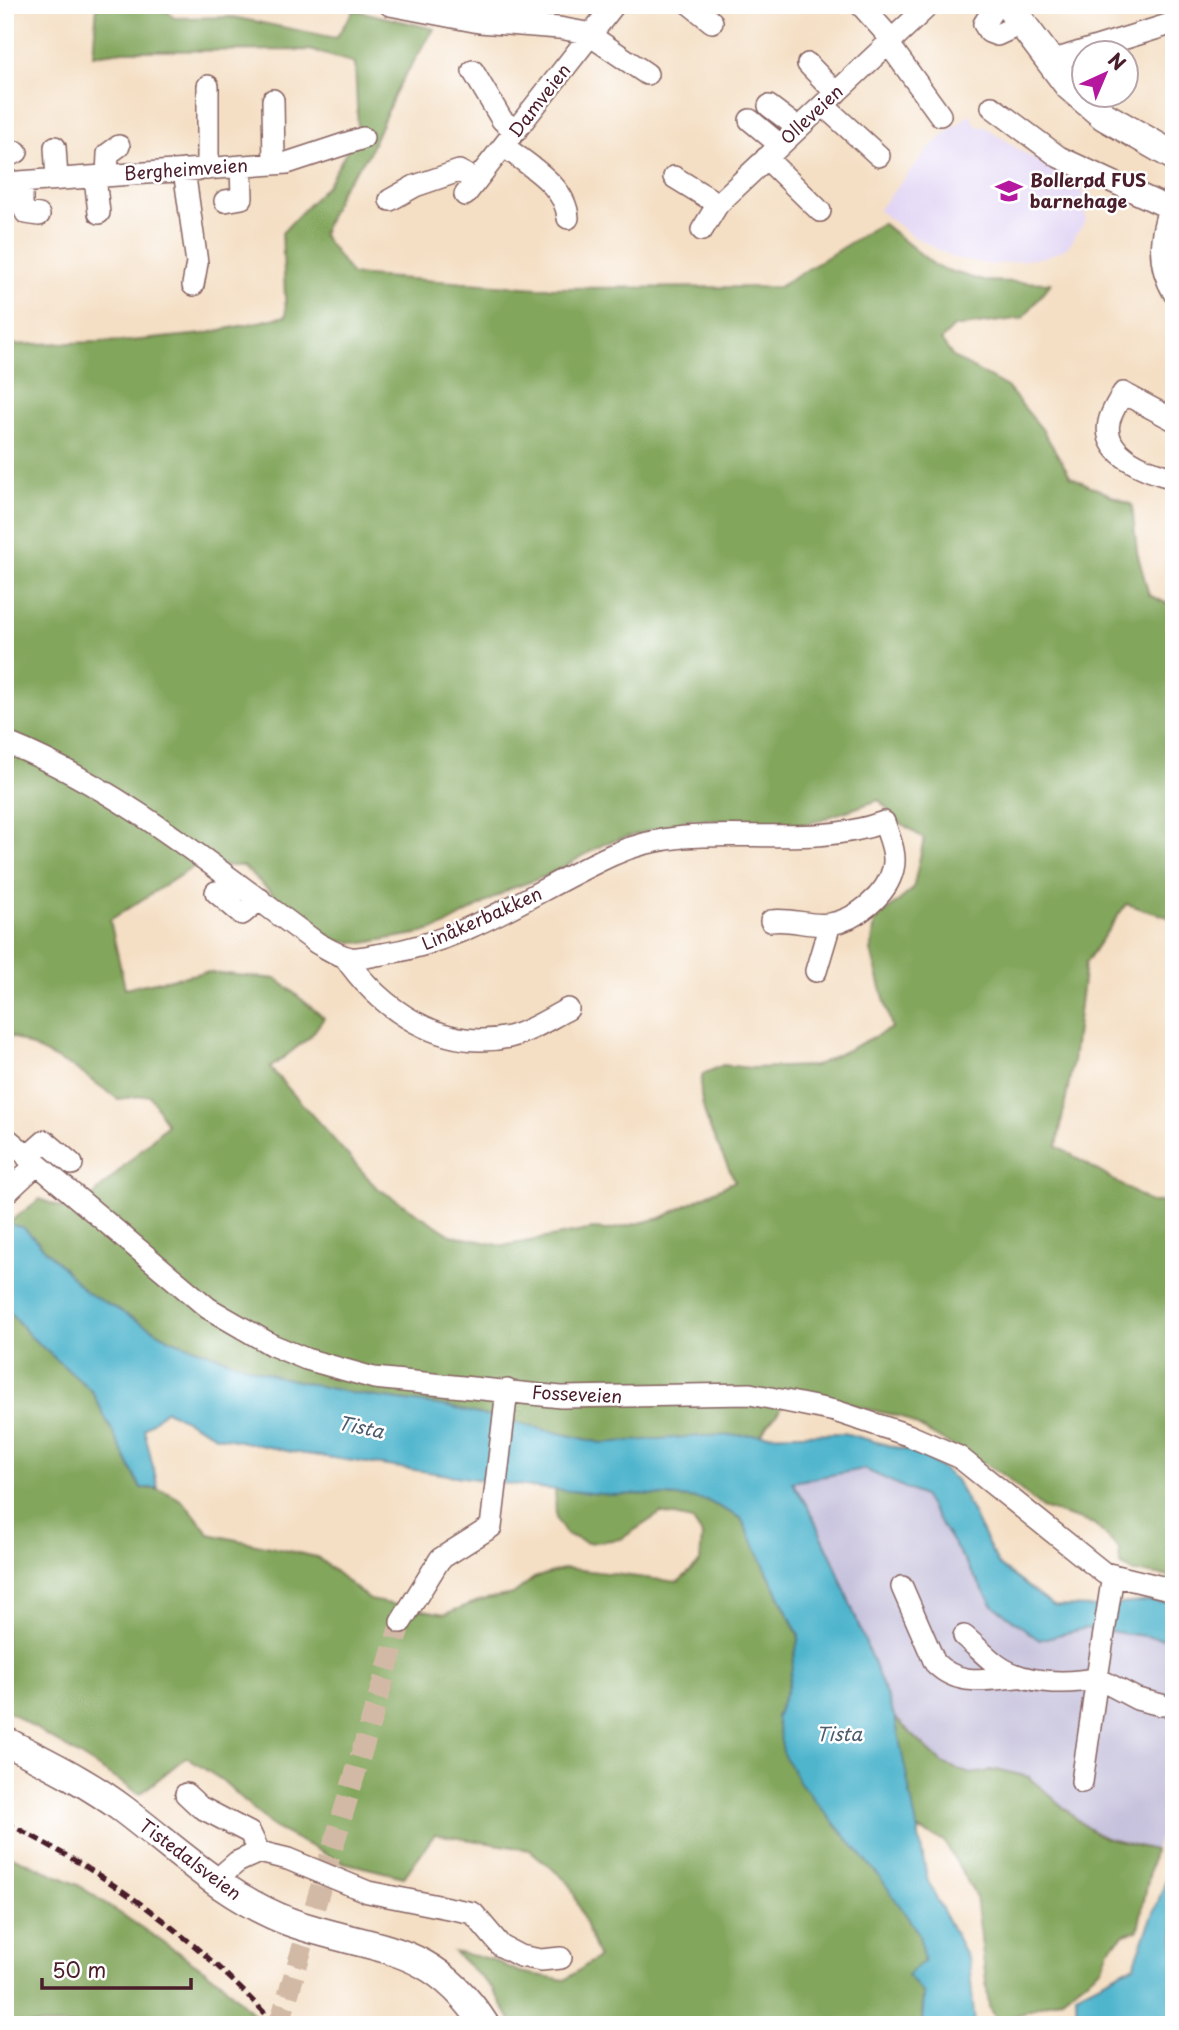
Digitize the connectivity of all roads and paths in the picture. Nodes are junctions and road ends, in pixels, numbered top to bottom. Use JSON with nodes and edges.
{"nodes":[{"id":1,"x":390,"y":5,"type":"edge"},
{"id":2,"x":614,"y":5,"type":"edge"},
{"id":3,"x":691,"y":5,"type":"edge"},
{"id":4,"x":861,"y":5,"type":"edge"},
{"id":5,"x":929,"y":5,"type":"edge"},
{"id":6,"x":996,"y":5,"type":"edge"},
{"id":7,"x":1015,"y":15,"type":"edge"},
{"id":8,"x":712,"y":22,"type":"dead end"},
{"id":9,"x":1174,"y":23,"type":"edge"},
{"id":10,"x":591,"y":35,"type":"junction"},
{"id":11,"x":890,"y":42,"type":"junction"},
{"id":12,"x":1048,"y":62,"type":"junction"},
{"id":13,"x":808,"y":64,"type":"dead end"},
{"id":14,"x":473,"y":71,"type":"dead end"},
{"id":15,"x":648,"y":74,"type":"dead end"},
{"id":16,"x":208,"y":86,"type":"dead end"},
{"id":17,"x":829,"y":99,"type":"junction"},
{"id":18,"x":273,"y":100,"type":"dead end"},
{"id":19,"x":769,"y":106,"type":"dead end"},
{"id":20,"x":992,"y":107,"type":"dead end"},
{"id":21,"x":940,"y":116,"type":"dead end"},
{"id":22,"x":750,"y":120,"type":"dead end"},
{"id":23,"x":798,"y":128,"type":"junction"},
{"id":24,"x":363,"y":138,"type":"dead end"},
{"id":25,"x":510,"y":138,"type":"junction"},
{"id":26,"x":119,"y":146,"type":"dead end"},
{"id":27,"x":55,"y":147,"type":"dead end"},
{"id":28,"x":773,"y":151,"type":"junction"},
{"id":29,"x":879,"y":156,"type":"dead end"},
{"id":30,"x":1174,"y":156,"type":"edge"},
{"id":31,"x":274,"y":164,"type":"junction"},
{"id":32,"x":240,"y":166,"type":"junction"},
{"id":33,"x":208,"y":169,"type":"junction"},
{"id":34,"x":10,"y":170,"type":"edge"},
{"id":35,"x":184,"y":170,"type":"junction"},
{"id":36,"x":101,"y":176,"type":"junction"},
{"id":37,"x":674,"y":177,"type":"dead end"},
{"id":38,"x":57,"y":179,"type":"junction"},
{"id":39,"x":390,"y":200,"type":"dead end"},
{"id":40,"x":225,"y":201,"type":"dead end"},
{"id":41,"x":1171,"y":201,"type":"edge"},
{"id":42,"x":718,"y":204,"type":"junction"},
{"id":43,"x":820,"y":211,"type":"dead end"},
{"id":44,"x":99,"y":213,"type":"dead end"},
{"id":45,"x":39,"y":215,"type":"dead end"},
{"id":46,"x":568,"y":218,"type":"dead end"},
{"id":47,"x":702,"y":230,"type":"dead end"},
{"id":48,"x":192,"y":285,"type":"dead end"},
{"id":49,"x":1174,"y":293,"type":"edge"},
{"id":50,"x":1174,"y":421,"type":"edge"},
{"id":51,"x":1174,"y":478,"type":"edge"},
{"id":52,"x":5,"y":742,"type":"edge"},
{"id":53,"x":216,"y":892,"type":"dead end"},
{"id":54,"x":260,"y":899,"type":"junction"},
{"id":55,"x":771,"y":920,"type":"dead end"},
{"id":56,"x":830,"y":924,"type":"junction"},
{"id":57,"x":344,"y":956,"type":"junction"},
{"id":58,"x":816,"y":971,"type":"dead end"},
{"id":59,"x":568,"y":1009,"type":"dead end"},
{"id":60,"x":5,"y":1138,"type":"edge"},
{"id":61,"x":31,"y":1161,"type":"junction"},
{"id":62,"x":72,"y":1164,"type":"dead end"},
{"id":63,"x":5,"y":1194,"type":"edge"},
{"id":64,"x":505,"y":1401,"type":"junction"},
{"id":65,"x":1112,"y":1575,"type":"junction"},
{"id":66,"x":902,"y":1587,"type":"dead end"},
{"id":67,"x":1174,"y":1590,"type":"edge"},
{"id":68,"x":401,"y":1622,"type":"tunnel mouth"},
{"id":69,"x":964,"y":1636,"type":"dead end"},
{"id":70,"x":1023,"y":1677,"type":"junction"},
{"id":71,"x":1097,"y":1678,"type":"junction"},
{"id":72,"x":1161,"y":1705,"type":"dead end"},
{"id":73,"x":5,"y":1741,"type":"edge"},
{"id":74,"x":1082,"y":1783,"type":"dead end"},
{"id":75,"x":186,"y":1794,"type":"dead end"},
{"id":76,"x":259,"y":1852,"type":"junction"},
{"id":77,"x":214,"y":1882,"type":"junction"},
{"id":78,"x":561,"y":1958,"type":"dead end"},
{"id":79,"x":485,"y":2025,"type":"edge"}],
"edges":[{"from":1,"to":10,"type":"street"},
{"from":2,"to":10,"type":"street","name":"Damveien"},
{"from":3,"to":8,"type":"street"},
{"from":4,"to":11,"type":"street"},
{"from":5,"to":11,"type":"street","name":"Olleveien"},
{"from":6,"to":7,"type":"street"},
{"from":7,"to":12,"type":"main road"},
{"from":9,"to":12,"type":"street"},
{"from":10,"to":15,"type":"street"},
{"from":10,"to":25,"type":"street","name":"Damveien"},
{"from":11,"to":17,"type":"street","name":"Olleveien"},
{"from":11,"to":21,"type":"street"},
{"from":12,"to":30,"type":"main road"},
{"from":13,"to":17,"type":"street"},
{"from":14,"to":25,"type":"street"},
{"from":16,"to":33,"type":"street"},
{"from":17,"to":23,"type":"street","name":"Olleveien"},
{"from":17,"to":29,"type":"street"},
{"from":18,"to":31,"type":"street"},
{"from":19,"to":23,"type":"street"},
{"from":20,"to":41,"type":"street"},
{"from":22,"to":28,"type":"street"},
{"from":23,"to":28,"type":"street","name":"Olleveien"},
{"from":24,"to":31,"type":"street","name":"Bergheimveien"},
{"from":25,"to":39,"type":"street","name":"Damveien"},
{"from":25,"to":46,"type":"street"},
{"from":26,"to":36,"type":"street"},
{"from":27,"to":38,"type":"street"},
{"from":28,"to":42,"type":"street","name":"Olleveien"},
{"from":28,"to":43,"type":"street"},
{"from":31,"to":32,"type":"street","name":"Bergheimveien"},
{"from":32,"to":33,"type":"street","name":"Bergheimveien"},
{"from":32,"to":40,"type":"street"},
{"from":33,"to":35,"type":"street","name":"Bergheimveien"},
{"from":34,"to":38,"type":"street","name":"Bergheimveien"},
{"from":34,"to":45,"type":"street"},
{"from":35,"to":36,"type":"street","name":"Bergheimveien"},
{"from":35,"to":48,"type":"street"},
{"from":36,"to":38,"type":"street","name":"Bergheimveien"},
{"from":36,"to":44,"type":"street"},
{"from":37,"to":42,"type":"street"},
{"from":41,"to":49,"type":"street"},
{"from":42,"to":47,"type":"street","name":"Olleveien"},
{"from":50,"to":51,"type":"street"},
{"from":52,"to":54,"type":"street"},
{"from":53,"to":54,"type":"street"},
{"from":54,"to":57,"type":"street"},
{"from":55,"to":56,"type":"street"},
{"from":56,"to":57,"type":"street","name":"Linåkerbakken"},
{"from":56,"to":58,"type":"street"},
{"from":57,"to":59,"type":"street"},
{"from":60,"to":61,"type":"street","name":"Fosseveien"},
{"from":61,"to":62,"type":"street"},
{"from":61,"to":63,"type":"street"},
{"from":61,"to":64,"type":"street","name":"Fosseveien"},
{"from":64,"to":65,"type":"street","name":"Fosseveien"},
{"from":64,"to":68,"type":"street"},
{"from":65,"to":67,"type":"street","name":"Fosseveien"},
{"from":65,"to":71,"type":"street"},
{"from":66,"to":70,"type":"street"},
{"from":69,"to":70,"type":"street"},
{"from":70,"to":71,"type":"street"},
{"from":71,"to":72,"type":"street"},
{"from":71,"to":74,"type":"street"},
{"from":73,"to":77,"type":"main road","name":"Tistedalsveien"},
{"from":75,"to":76,"type":"street"},
{"from":76,"to":77,"type":"street"},
{"from":76,"to":78,"type":"street"},
{"from":77,"to":79,"type":"main road","name":"Tistedalsveien"}]}
